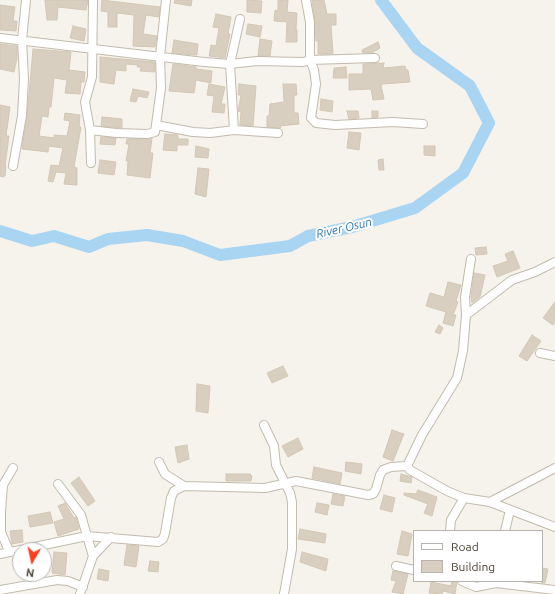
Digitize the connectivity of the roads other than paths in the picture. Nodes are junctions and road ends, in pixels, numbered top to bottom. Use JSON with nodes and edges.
{"nodes":[{"id":1,"x":26,"y":0,"type":"edge"},
{"id":2,"x":93,"y":0,"type":"edge"},
{"id":3,"x":166,"y":0,"type":"edge"},
{"id":4,"x":306,"y":0,"type":"edge"},
{"id":5,"x":240,"y":19,"type":"dead end"},
{"id":6,"x":0,"y":38,"type":"edge"},
{"id":7,"x":22,"y":40,"type":"junction"},
{"id":8,"x":91,"y":49,"type":"junction"},
{"id":9,"x":160,"y":56,"type":"junction"},
{"id":10,"x":376,"y":58,"type":"dead end"},
{"id":11,"x":310,"y":60,"type":"junction"},
{"id":12,"x":230,"y":64,"type":"junction"},
{"id":13,"x":423,"y":124,"type":"dead end"},
{"id":14,"x":156,"y":125,"type":"junction"},
{"id":15,"x":90,"y":130,"type":"junction"},
{"id":16,"x":234,"y":130,"type":"junction"},
{"id":17,"x":278,"y":133,"type":"dead end"},
{"id":18,"x":91,"y":163,"type":"dead end"},
{"id":19,"x":13,"y":166,"type":"dead end"},
{"id":20,"x":471,"y":259,"type":"dead end"},
{"id":21,"x":555,"y":262,"type":"edge"},
{"id":22,"x":466,"y":315,"type":"junction"},
{"id":23,"x":540,"y":353,"type":"dead end"},
{"id":24,"x":555,"y":356,"type":"edge"},
{"id":25,"x":264,"y":425,"type":"dead end"},
{"id":26,"x":158,"y":462,"type":"dead end"},
{"id":27,"x":407,"y":466,"type":"junction"},
{"id":28,"x":13,"y":468,"type":"dead end"},
{"id":29,"x":555,"y":468,"type":"edge"},
{"id":30,"x":285,"y":483,"type":"junction"},
{"id":31,"x":58,"y":484,"type":"dead end"},
{"id":32,"x":184,"y":486,"type":"junction"},
{"id":33,"x":464,"y":498,"type":"junction"},
{"id":34,"x":490,"y":502,"type":"junction"},
{"id":35,"x":510,"y":510,"type":"junction"},
{"id":36,"x":555,"y":528,"type":"edge"},
{"id":37,"x":450,"y":530,"type":"edge"},
{"id":38,"x":505,"y":530,"type":"edge"},
{"id":39,"x":87,"y":536,"type":"junction"},
{"id":40,"x":111,"y":537,"type":"junction"},
{"id":41,"x":9,"y":551,"type":"junction"},
{"id":42,"x":0,"y":554,"type":"edge"},
{"id":43,"x":93,"y":556,"type":"junction"},
{"id":44,"x":396,"y":566,"type":"dead end"},
{"id":45,"x":413,"y":570,"type":"edge"},
{"id":46,"x":464,"y":582,"type":"edge"},
{"id":47,"x":496,"y":582,"type":"edge"},
{"id":48,"x":0,"y":590,"type":"edge"},
{"id":49,"x":555,"y":590,"type":"edge"},
{"id":50,"x":82,"y":591,"type":"edge"},
{"id":51,"x":546,"y":592,"type":"edge"},
{"id":52,"x":284,"y":594,"type":"edge"}],
"edges":[{"from":1,"to":7,"type":"street"},
{"from":2,"to":8,"type":"street"},
{"from":3,"to":9,"type":"street"},
{"from":4,"to":11,"type":"street"},
{"from":5,"to":12,"type":"street"},
{"from":6,"to":7,"type":"street"},
{"from":7,"to":8,"type":"street"},
{"from":7,"to":19,"type":"street"},
{"from":8,"to":9,"type":"street"},
{"from":8,"to":15,"type":"street"},
{"from":9,"to":12,"type":"street"},
{"from":9,"to":14,"type":"street"},
{"from":10,"to":11,"type":"street"},
{"from":11,"to":12,"type":"street"},
{"from":11,"to":13,"type":"street"},
{"from":12,"to":16,"type":"street"},
{"from":14,"to":15,"type":"street"},
{"from":14,"to":16,"type":"street"},
{"from":15,"to":18,"type":"street"},
{"from":16,"to":17,"type":"street"},
{"from":20,"to":22,"type":"street"},
{"from":21,"to":22,"type":"street"},
{"from":22,"to":27,"type":"street"},
{"from":23,"to":24,"type":"street"},
{"from":25,"to":30,"type":"street"},
{"from":26,"to":32,"type":"street"},
{"from":27,"to":30,"type":"street"},
{"from":27,"to":33,"type":"street"},
{"from":28,"to":41,"type":"street"},
{"from":29,"to":34,"type":"street"},
{"from":30,"to":32,"type":"street"},
{"from":30,"to":52,"type":"street"},
{"from":31,"to":39,"type":"street"},
{"from":32,"to":40,"type":"street"},
{"from":33,"to":34,"type":"street"},
{"from":33,"to":37,"type":"street"},
{"from":34,"to":35,"type":"street"},
{"from":35,"to":36,"type":"street"},
{"from":35,"to":38,"type":"street"},
{"from":39,"to":40,"type":"street"},
{"from":39,"to":41,"type":"street"},
{"from":39,"to":43,"type":"street"},
{"from":40,"to":43,"type":"street"},
{"from":41,"to":42,"type":"street"},
{"from":43,"to":50,"type":"street"},
{"from":44,"to":45,"type":"street"},
{"from":46,"to":47,"type":"street"},
{"from":47,"to":51,"type":"street"},
{"from":48,"to":50,"type":"street"},
{"from":49,"to":51,"type":"street"}]}
